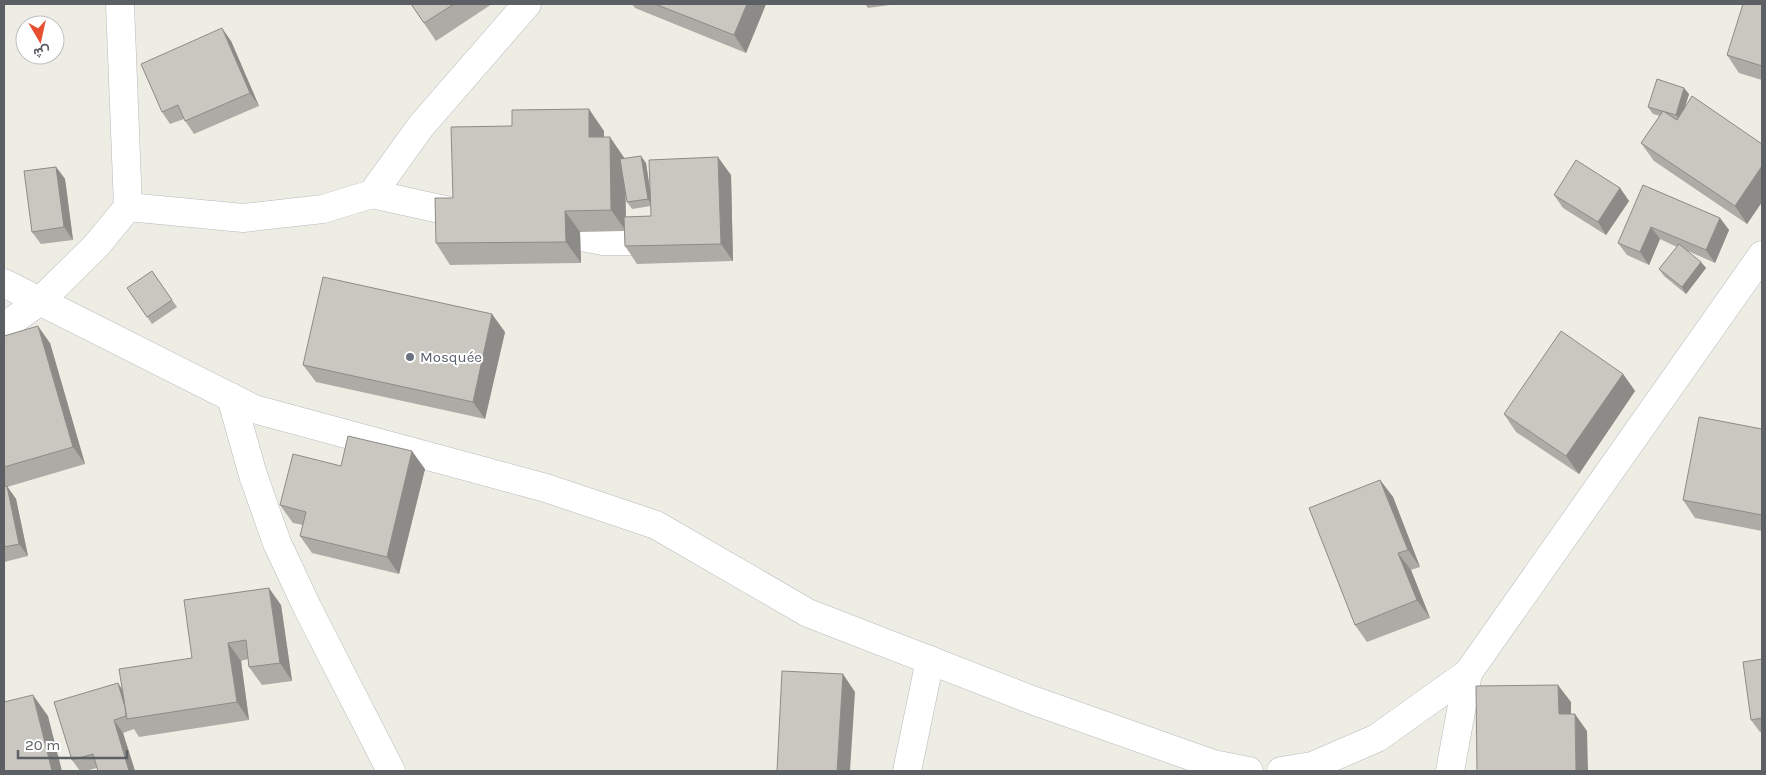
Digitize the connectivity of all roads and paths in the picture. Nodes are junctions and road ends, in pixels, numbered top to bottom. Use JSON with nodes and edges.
{"nodes":[{"id":1,"x":120,"y":4,"type":"edge"},
{"id":2,"x":527,"y":4,"type":"edge"},
{"id":3,"x":372,"y":194,"type":"junction"},
{"id":4,"x":128,"y":207,"type":"junction"},
{"id":5,"x":686,"y":241,"type":"edge"},
{"id":6,"x":1762,"y":255,"type":"edge"},
{"id":7,"x":4,"y":283,"type":"edge"},
{"id":8,"x":40,"y":301,"type":"junction"},
{"id":9,"x":4,"y":327,"type":"edge"},
{"id":10,"x":230,"y":397,"type":"junction"},
{"id":11,"x":930,"y":660,"type":"junction"},
{"id":12,"x":1468,"y":673,"type":"junction"},
{"id":13,"x":390,"y":771,"type":"edge"},
{"id":14,"x":907,"y":771,"type":"edge"},
{"id":15,"x":1249,"y":771,"type":"edge"},
{"id":16,"x":1281,"y":771,"type":"edge"},
{"id":17,"x":1450,"y":771,"type":"edge"}],
"edges":[{"from":1,"to":4,"type":"street"},
{"from":2,"to":3,"type":"street"},
{"from":3,"to":4,"type":"street"},
{"from":3,"to":5,"type":"street"},
{"from":4,"to":8,"type":"street"},
{"from":6,"to":12,"type":"street"},
{"from":7,"to":8,"type":"street"},
{"from":8,"to":9,"type":"street"},
{"from":8,"to":10,"type":"street"},
{"from":10,"to":11,"type":"street"},
{"from":10,"to":13,"type":"street"},
{"from":11,"to":14,"type":"street"},
{"from":11,"to":15,"type":"street"},
{"from":12,"to":16,"type":"street"},
{"from":12,"to":17,"type":"street"}]}
